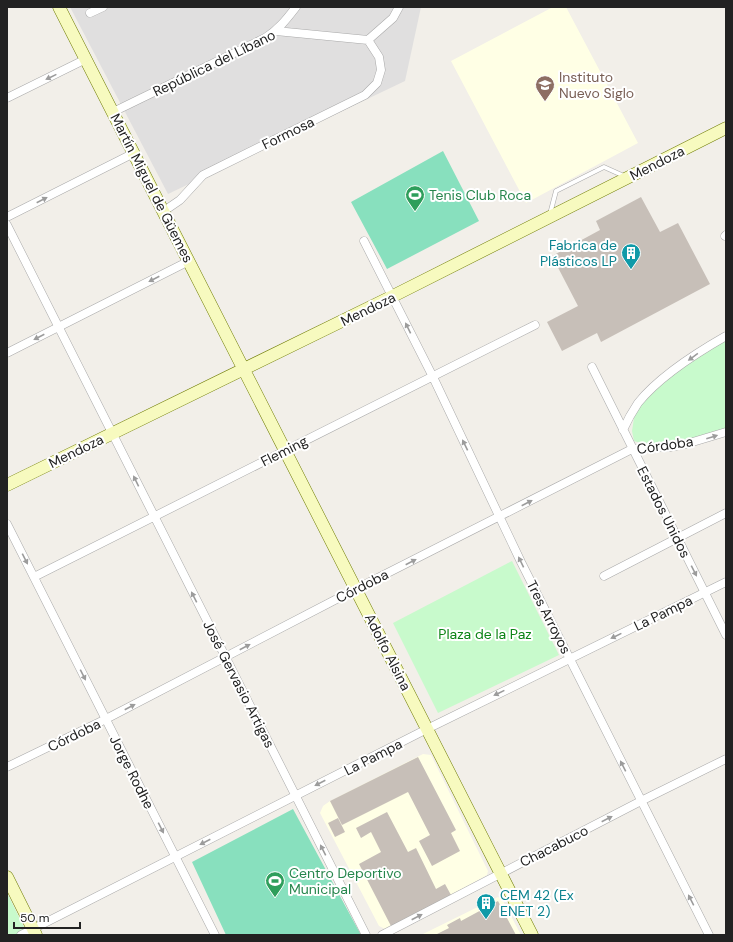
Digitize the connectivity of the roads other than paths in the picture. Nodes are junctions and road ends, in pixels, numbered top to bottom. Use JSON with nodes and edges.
{"nodes":[{"id":1,"x":60,"y":7,"type":"edge"},
{"id":2,"x":103,"y":7,"type":"edge"},
{"id":3,"x":296,"y":7,"type":"edge"},
{"id":4,"x":399,"y":7,"type":"edge"},
{"id":5,"x":90,"y":13,"type":"dead end"},
{"id":6,"x":276,"y":31,"type":"junction"},
{"id":7,"x":368,"y":40,"type":"junction"},
{"id":8,"x":86,"y":59,"type":"junction"},
{"id":9,"x":7,"y":98,"type":"edge"},
{"id":10,"x":113,"y":112,"type":"junction"},
{"id":11,"x":726,"y":128,"type":"edge"},
{"id":12,"x":134,"y":153,"type":"junction"},
{"id":13,"x":628,"y":178,"type":"junction"},
{"id":14,"x":164,"y":211,"type":"junction"},
{"id":15,"x":7,"y":217,"type":"edge"},
{"id":16,"x":549,"y":218,"type":"junction"},
{"id":17,"x":7,"y":225,"type":"edge"},
{"id":18,"x":364,"y":241,"type":"dead end"},
{"id":19,"x":189,"y":261,"type":"junction"},
{"id":20,"x":393,"y":296,"type":"junction"},
{"id":21,"x":535,"y":325,"type":"dead end"},
{"id":22,"x":59,"y":327,"type":"junction"},
{"id":23,"x":726,"y":336,"type":"edge"},
{"id":24,"x":7,"y":353,"type":"edge"},
{"id":25,"x":592,"y":367,"type":"dead end"},
{"id":26,"x":244,"y":368,"type":"junction"},
{"id":27,"x":432,"y":377,"type":"junction"},
{"id":28,"x":623,"y":430,"type":"junction"},
{"id":29,"x":726,"y":432,"type":"edge"},
{"id":30,"x":112,"y":433,"type":"junction"},
{"id":31,"x":632,"y":449,"type":"junction"},
{"id":32,"x":286,"y":450,"type":"junction"},
{"id":33,"x":7,"y":485,"type":"edge"},
{"id":34,"x":726,"y":513,"type":"edge"},
{"id":35,"x":154,"y":517,"type":"junction"},
{"id":36,"x":499,"y":517,"type":"junction"},
{"id":37,"x":7,"y":524,"type":"edge"},
{"id":38,"x":677,"y":538,"type":"junction"},
{"id":39,"x":604,"y":576,"type":"dead end"},
{"id":40,"x":34,"y":577,"type":"junction"},
{"id":41,"x":726,"y":582,"type":"edge"},
{"id":42,"x":356,"y":589,"type":"junction"},
{"id":43,"x":704,"y":593,"type":"junction"},
{"id":44,"x":726,"y":635,"type":"edge"},
{"id":45,"x":225,"y":657,"type":"junction"},
{"id":46,"x":569,"y":658,"type":"junction"},
{"id":47,"x":106,"y":719,"type":"junction"},
{"id":48,"x":427,"y":729,"type":"junction"},
{"id":49,"x":726,"y":759,"type":"edge"},
{"id":50,"x":7,"y":767,"type":"edge"},
{"id":51,"x":296,"y":796,"type":"junction"},
{"id":52,"x":641,"y":801,"type":"junction"},
{"id":53,"x":175,"y":857,"type":"junction"},
{"id":54,"x":501,"y":874,"type":"junction"},
{"id":55,"x":7,"y":877,"type":"edge"},
{"id":56,"x":34,"y":932,"type":"edge"},
{"id":57,"x":21,"y":935,"type":"edge"},
{"id":58,"x":215,"y":935,"type":"edge"},
{"id":59,"x":366,"y":935,"type":"edge"},
{"id":60,"x":382,"y":935,"type":"edge"},
{"id":61,"x":532,"y":935,"type":"edge"},
{"id":62,"x":709,"y":935,"type":"edge"}],
"edges":[{"from":1,"to":8,"type":"main road","name":"Martín Miguel de Güemes"},
{"from":2,"to":5,"type":"street"},
{"from":3,"to":6,"type":"street"},
{"from":4,"to":7,"type":"street"},
{"from":6,"to":7,"type":"street","name":"República del Líbano"},
{"from":6,"to":10,"type":"street","name":"República del Líbano"},
{"from":7,"to":14,"type":"street","name":"Formosa"},
{"from":8,"to":9,"type":"street","one_way":true},
{"from":8,"to":10,"type":"main road","name":"Martín Miguel de Güemes"},
{"from":10,"to":12,"type":"main road","name":"Martín Miguel de Güemes"},
{"from":11,"to":13,"type":"main road","name":"Mendoza"},
{"from":12,"to":14,"type":"main road","name":"Martín Miguel de Güemes"},
{"from":15,"to":12,"type":"street","one_way":true},
{"from":13,"to":16,"type":"main road","name":"Mendoza"},
{"from":13,"to":16,"type":"lane"},
{"from":14,"to":19,"type":"main road","name":"Martín Miguel de Güemes"},
{"from":16,"to":20,"type":"main road","name":"Mendoza"},
{"from":17,"to":22,"type":"street","name":"José Gervasio Artigas"},
{"from":18,"to":20,"type":"street","name":"Tres Arroyos"},
{"from":19,"to":22,"type":"street","one_way":true},
{"from":19,"to":26,"type":"main road","name":"Martín Miguel de Güemes"},
{"from":20,"to":26,"type":"main road","name":"Mendoza"},
{"from":27,"to":20,"type":"street","name":"Tres Arroyos","one_way":true},
{"from":21,"to":27,"type":"street","name":"Fleming"},
{"from":22,"to":24,"type":"street","one_way":true},
{"from":22,"to":30,"type":"street","name":"José Gervasio Artigas"},
{"from":23,"to":28,"type":"street","name":"Córdoba","one_way":true},
{"from":25,"to":28,"type":"street","name":"Estados Unidos"},
{"from":26,"to":30,"type":"main road","name":"Mendoza"},
{"from":26,"to":32,"type":"main road","name":"Adolfo Alsina"},
{"from":27,"to":32,"type":"street","name":"Fleming"},
{"from":36,"to":27,"type":"street","name":"Tres Arroyos","one_way":true},
{"from":28,"to":31,"type":"street","name":"Estados Unidos"},
{"from":31,"to":29,"type":"street","name":"Córdoba","one_way":true},
{"from":30,"to":33,"type":"main road","name":"Mendoza"},
{"from":35,"to":30,"type":"street","name":"José Gervasio Artigas","one_way":true},
{"from":36,"to":31,"type":"street","name":"Córdoba","one_way":true},
{"from":31,"to":38,"type":"street","name":"Estados Unidos"},
{"from":32,"to":35,"type":"street","name":"Fleming"},
{"from":32,"to":42,"type":"main road","name":"Adolfo Alsina"},
{"from":34,"to":38,"type":"street"},
{"from":35,"to":40,"type":"street","name":"Fleming"},
{"from":45,"to":35,"type":"street","name":"José Gervasio Artigas","one_way":true},
{"from":42,"to":36,"type":"street","name":"Córdoba","one_way":true},
{"from":46,"to":36,"type":"street","name":"Tres Arroyos","one_way":true},
{"from":37,"to":40,"type":"street","name":"Jorge Rodhe","one_way":true},
{"from":38,"to":39,"type":"street"},
{"from":38,"to":43,"type":"street","name":"Estados Unidos","one_way":true},
{"from":40,"to":47,"type":"street","name":"Jorge Rodhe","one_way":true},
{"from":41,"to":43,"type":"street","name":"La Pampa"},
{"from":45,"to":42,"type":"street","name":"Córdoba","one_way":true},
{"from":42,"to":48,"type":"main road","name":"Adolfo Alsina"},
{"from":43,"to":44,"type":"street","name":"Estados Unidos"},
{"from":43,"to":46,"type":"street","name":"La Pampa","one_way":true},
{"from":47,"to":45,"type":"street","name":"Córdoba","one_way":true},
{"from":45,"to":51,"type":"street","name":"José Gervasio Artigas"},
{"from":46,"to":48,"type":"street","name":"La Pampa","one_way":true},
{"from":52,"to":46,"type":"street","name":"Tres Arroyos","one_way":true},
{"from":47,"to":50,"type":"street","name":"Córdoba"},
{"from":47,"to":53,"type":"street","name":"Jorge Rodhe","one_way":true},
{"from":48,"to":51,"type":"street","name":"La Pampa","one_way":true},
{"from":48,"to":54,"type":"main road","name":"Adolfo Alsina"},
{"from":49,"to":52,"type":"street","name":"Chacabuco"},
{"from":51,"to":53,"type":"street","name":"La Pampa","one_way":true},
{"from":59,"to":51,"type":"street","name":"José Gervasio Artigas","one_way":true},
{"from":54,"to":52,"type":"street","name":"Chacabuco","one_way":true},
{"from":62,"to":52,"type":"street","name":"Tres Arroyos","one_way":true},
{"from":53,"to":56,"type":"street","name":"La Pampa"},
{"from":53,"to":58,"type":"street","name":"Jorge Rodhe"},
{"from":60,"to":54,"type":"street","name":"Chacabuco","one_way":true},
{"from":54,"to":61,"type":"main road","name":"Adolfo Alsina"},
{"from":55,"to":56,"type":"main road"},
{"from":56,"to":57,"type":"street","name":"La Pampa"}]}
